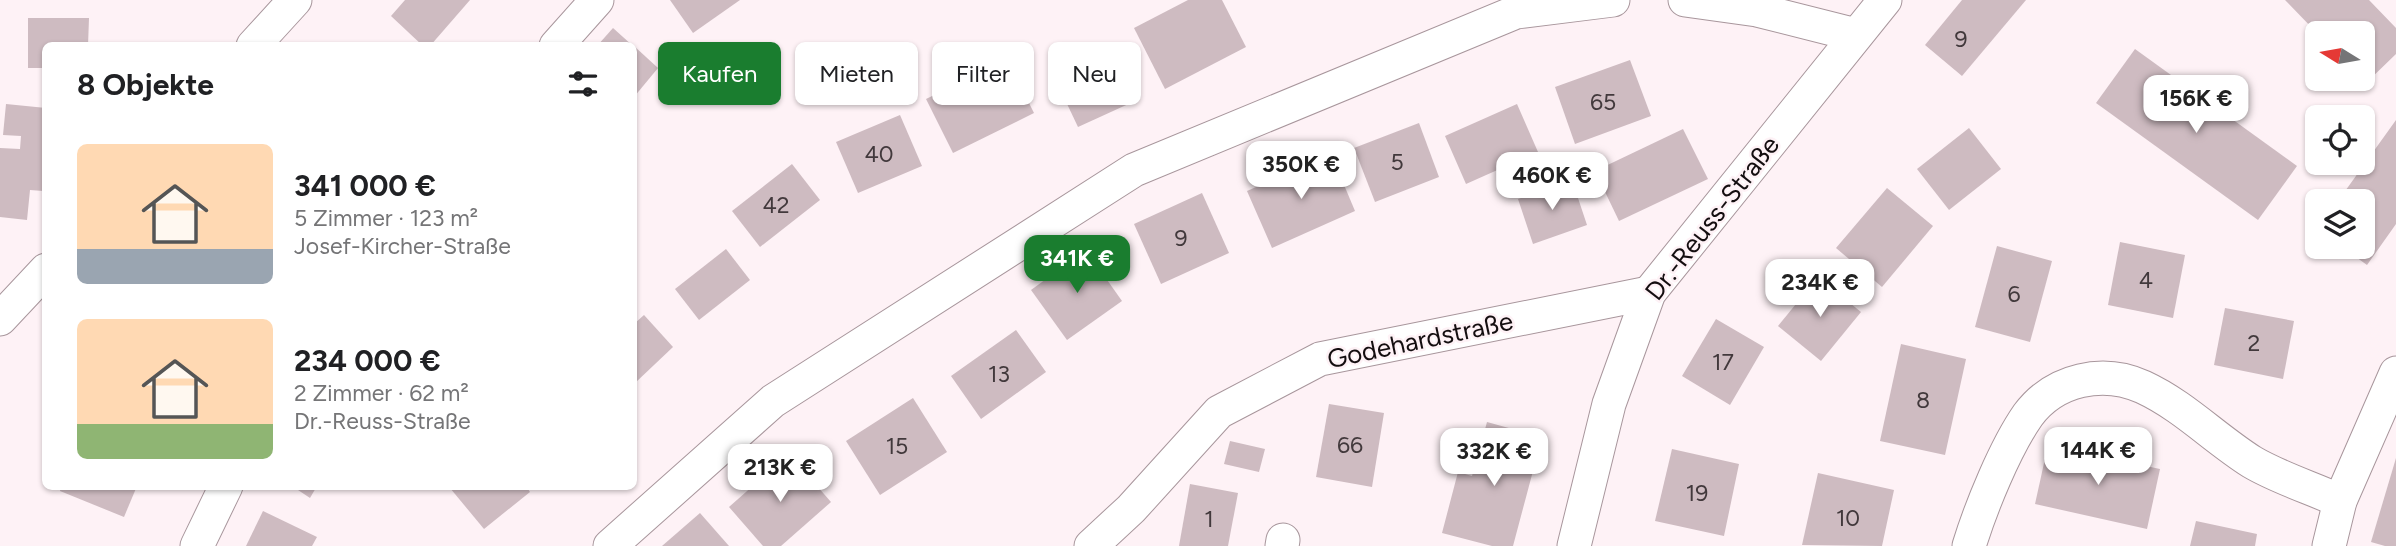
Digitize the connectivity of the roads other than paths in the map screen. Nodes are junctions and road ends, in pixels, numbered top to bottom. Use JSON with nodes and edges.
{"nodes":[{"id":1,"x":295,"y":0,"type":"edge"},
{"id":2,"x":597,"y":0,"type":"edge"},
{"id":3,"x":1613,"y":0,"type":"edge"},
{"id":4,"x":1685,"y":0,"type":"edge"},
{"id":5,"x":1885,"y":0,"type":"edge"},
{"id":6,"x":1856,"y":35,"type":"junction"},
{"id":7,"x":257,"y":42,"type":"edge"},
{"id":8,"x":560,"y":42,"type":"edge"},
{"id":9,"x":42,"y":274,"type":"edge"},
{"id":10,"x":1648,"y":293,"type":"junction"},
{"id":11,"x":0,"y":319,"type":"edge"},
{"id":12,"x":2396,"y":373,"type":"edge"},
{"id":13,"x":224,"y":490,"type":"edge"},
{"id":14,"x":2340,"y":501,"type":"junction"},
{"id":15,"x":1131,"y":509,"type":"junction"},
{"id":16,"x":197,"y":546,"type":"edge"},
{"id":17,"x":610,"y":546,"type":"edge"},
{"id":18,"x":1091,"y":546,"type":"edge"},
{"id":19,"x":1128,"y":546,"type":"edge"},
{"id":20,"x":1574,"y":546,"type":"edge"},
{"id":21,"x":1969,"y":546,"type":"edge"},
{"id":22,"x":2329,"y":546,"type":"edge"}],
"edges":[{"from":1,"to":7,"type":"street"},
{"from":2,"to":8,"type":"street"},
{"from":3,"to":17,"type":"street"},
{"from":4,"to":6,"type":"street"},
{"from":5,"to":6,"type":"street","name":"Dr.-Reuss-Straße"},
{"from":6,"to":10,"type":"street","name":"Dr.-Reuss-Straße"},
{"from":9,"to":11,"type":"street"},
{"from":10,"to":15,"type":"street","name":"Godehardstraße"},
{"from":10,"to":20,"type":"street","name":"Dr.-Reuss-Straße"},
{"from":12,"to":14,"type":"street"},
{"from":13,"to":16,"type":"street"},
{"from":14,"to":21,"type":"street"},
{"from":14,"to":22,"type":"street"},
{"from":15,"to":18,"type":"street","name":"Godehardstraße"},
{"from":15,"to":19,"type":"street"}]}
